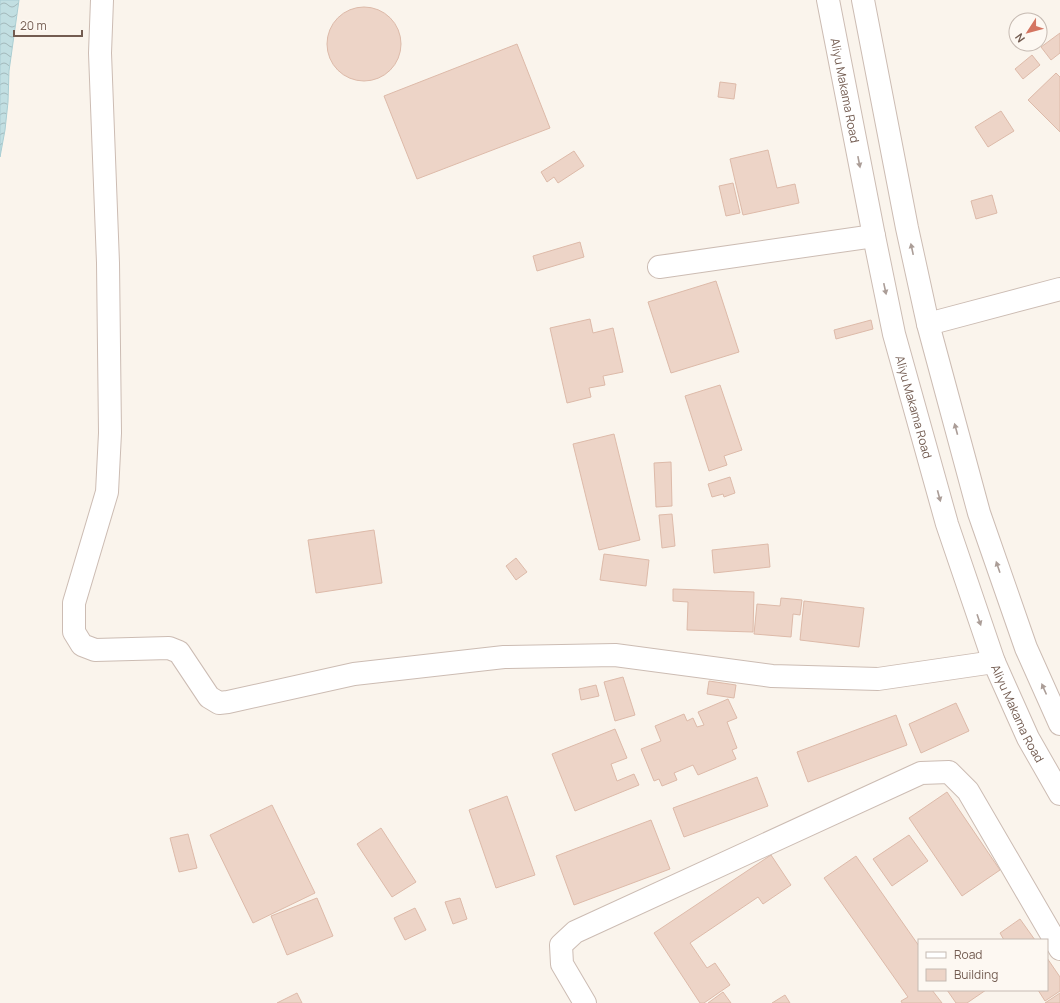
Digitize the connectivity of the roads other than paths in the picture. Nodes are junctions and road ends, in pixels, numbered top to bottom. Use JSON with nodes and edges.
{"nodes":[{"id":1,"x":102,"y":0,"type":"edge"},
{"id":2,"x":828,"y":0,"type":"edge"},
{"id":3,"x":863,"y":0,"type":"edge"},
{"id":4,"x":874,"y":236,"type":"junction"},
{"id":5,"x":659,"y":267,"type":"dead end"},
{"id":6,"x":1060,"y":289,"type":"edge"},
{"id":7,"x":928,"y":324,"type":"junction"},
{"id":8,"x":965,"y":461,"type":"junction"},
{"id":9,"x":931,"y":469,"type":"junction"},
{"id":10,"x":994,"y":662,"type":"junction"},
{"id":11,"x":1060,"y":724,"type":"edge"},
{"id":12,"x":1060,"y":794,"type":"edge"},
{"id":13,"x":1060,"y":949,"type":"edge"},
{"id":14,"x":585,"y":1003,"type":"edge"}],
"edges":[{"from":1,"to":10,"type":"street"},
{"from":2,"to":4,"type":"street","name":"Aliyu Makama Road","one_way":true},
{"from":7,"to":3,"type":"street","one_way":true},
{"from":4,"to":5,"type":"street"},
{"from":4,"to":9,"type":"street","name":"Aliyu Makama Road","one_way":true},
{"from":6,"to":7,"type":"street"},
{"from":8,"to":7,"type":"street","one_way":true},
{"from":8,"to":9,"type":"street"},
{"from":11,"to":8,"type":"street","one_way":true},
{"from":9,"to":10,"type":"street","name":"Aliyu Makama Road","one_way":true},
{"from":10,"to":12,"type":"street","name":"Aliyu Makama Road"},
{"from":13,"to":14,"type":"street"}]}
